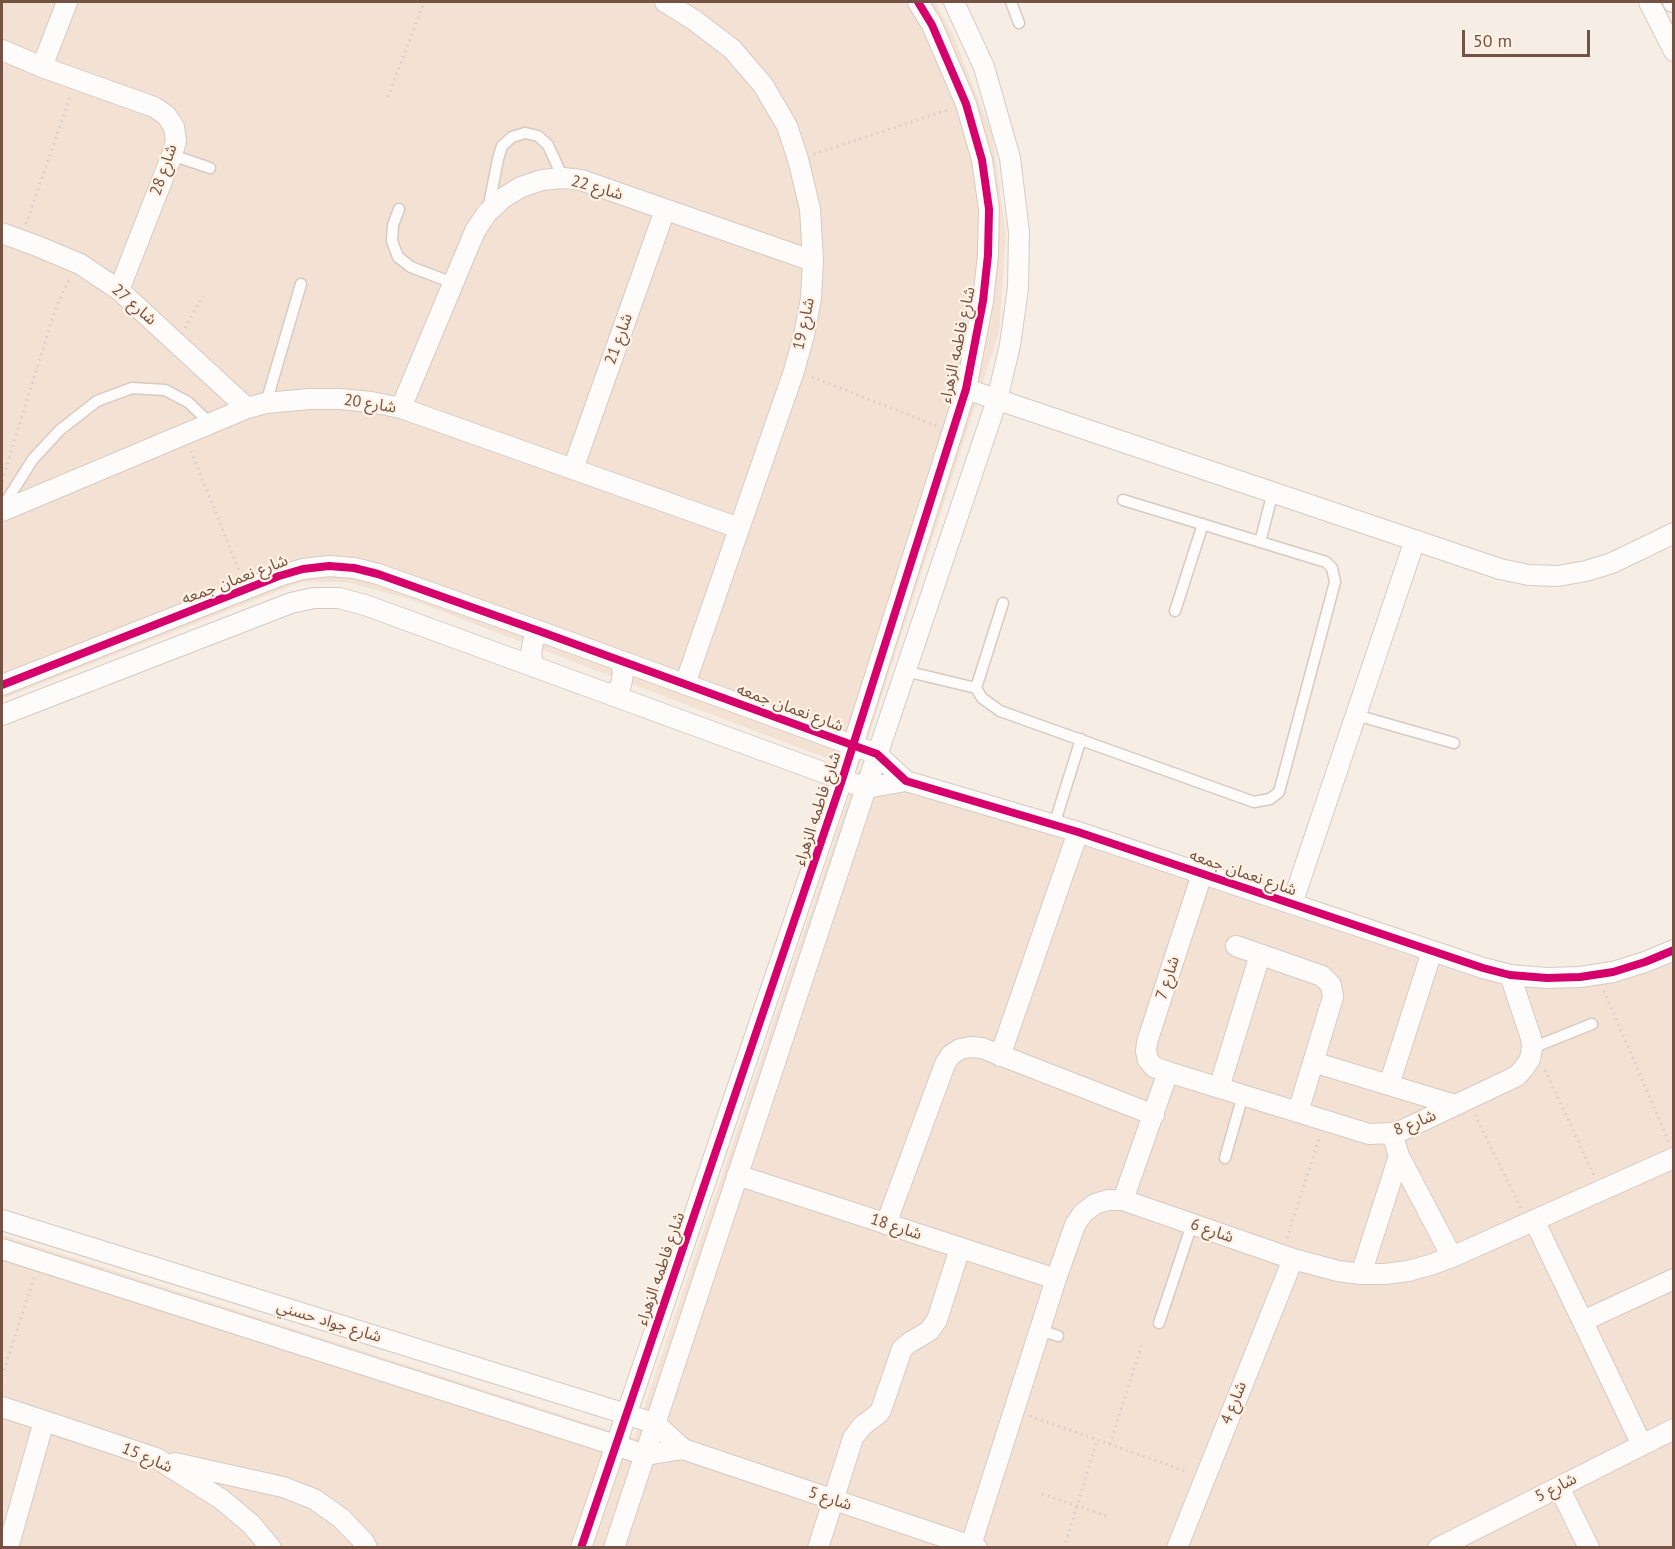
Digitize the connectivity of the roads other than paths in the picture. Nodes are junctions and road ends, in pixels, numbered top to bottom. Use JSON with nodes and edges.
{"nodes":[{"id":1,"x":67,"y":2,"type":"edge"},
{"id":2,"x":665,"y":2,"type":"edge"},
{"id":3,"x":918,"y":2,"type":"edge"},
{"id":4,"x":954,"y":2,"type":"edge"},
{"id":5,"x":1011,"y":2,"type":"edge"},
{"id":6,"x":1649,"y":2,"type":"edge"},
{"id":7,"x":1019,"y":22,"type":"dead end"},
{"id":8,"x":2,"y":50,"type":"edge"},
{"id":9,"x":1674,"y":51,"type":"edge"},
{"id":10,"x":42,"y":67,"type":"junction"},
{"id":11,"x":172,"y":155,"type":"junction"},
{"id":12,"x":210,"y":168,"type":"dead end"},
{"id":13,"x":563,"y":178,"type":"junction"},
{"id":14,"x":399,"y":209,"type":"dead end"},
{"id":15,"x":665,"y":210,"type":"junction"},
{"id":16,"x":487,"y":213,"type":"junction"},
{"id":17,"x":2,"y":233,"type":"edge"},
{"id":18,"x":813,"y":261,"type":"junction"},
{"id":19,"x":453,"y":283,"type":"junction"},
{"id":20,"x":302,"y":284,"type":"dead end"},
{"id":21,"x":119,"y":290,"type":"junction"},
{"id":22,"x":966,"y":389,"type":"junction"},
{"id":23,"x":997,"y":400,"type":"junction"},
{"id":24,"x":257,"y":406,"type":"junction"},
{"id":25,"x":401,"y":408,"type":"junction"},
{"id":26,"x":210,"y":423,"type":"junction"},
{"id":27,"x":573,"y":469,"type":"junction"},
{"id":28,"x":1273,"y":492,"type":"junction"},
{"id":29,"x":6,"y":499,"type":"edge"},
{"id":30,"x":1123,"y":500,"type":"dead end"},
{"id":31,"x":1203,"y":524,"type":"junction"},
{"id":32,"x":739,"y":528,"type":"junction"},
{"id":33,"x":1674,"y":533,"type":"edge"},
{"id":34,"x":1415,"y":540,"type":"junction"},
{"id":35,"x":1260,"y":542,"type":"junction"},
{"id":36,"x":1003,"y":603,"type":"dead end"},
{"id":37,"x":1175,"y":611,"type":"dead end"},
{"id":38,"x":539,"y":631,"type":"junction"},
{"id":39,"x":621,"y":661,"type":"junction"},
{"id":40,"x":534,"y":667,"type":"junction"},
{"id":41,"x":905,"y":671,"type":"junction"},
{"id":42,"x":685,"y":684,"type":"junction"},
{"id":43,"x":2,"y":685,"type":"edge"},
{"id":44,"x":976,"y":688,"type":"junction"},
{"id":45,"x":614,"y":696,"type":"junction"},
{"id":46,"x":2,"y":715,"type":"edge"},
{"id":47,"x":1356,"y":715,"type":"junction"},
{"id":48,"x":1081,"y":739,"type":"junction"},
{"id":49,"x":1454,"y":743,"type":"dead end"},
{"id":50,"x":853,"y":746,"type":"junction"},
{"id":51,"x":877,"y":754,"type":"junction"},
{"id":52,"x":842,"y":780,"type":"junction"},
{"id":53,"x":906,"y":781,"type":"junction"},
{"id":54,"x":866,"y":788,"type":"junction"},
{"id":55,"x":1054,"y":825,"type":"junction"},
{"id":56,"x":1078,"y":832,"type":"junction"},
{"id":57,"x":1202,"y":874,"type":"junction"},
{"id":58,"x":1292,"y":904,"type":"junction"},
{"id":59,"x":1236,"y":946,"type":"dead end"},
{"id":60,"x":1432,"y":951,"type":"junction"},
{"id":61,"x":1674,"y":951,"type":"edge"},
{"id":62,"x":1260,"y":955,"type":"junction"},
{"id":63,"x":1510,"y":975,"type":"junction"},
{"id":64,"x":1592,"y":1024,"type":"dead end"},
{"id":65,"x":1531,"y":1054,"type":"junction"},
{"id":66,"x":1000,"y":1056,"type":"junction"},
{"id":67,"x":1313,"y":1062,"type":"junction"},
{"id":68,"x":1168,"y":1072,"type":"junction"},
{"id":69,"x":1389,"y":1085,"type":"junction"},
{"id":70,"x":1219,"y":1088,"type":"junction"},
{"id":71,"x":1244,"y":1095,"type":"junction"},
{"id":72,"x":1461,"y":1103,"type":"junction"},
{"id":73,"x":1298,"y":1112,"type":"junction"},
{"id":74,"x":1154,"y":1114,"type":"junction"},
{"id":75,"x":1392,"y":1133,"type":"junction"},
{"id":76,"x":1671,"y":1150,"type":"edge"},
{"id":77,"x":1400,"y":1156,"type":"junction"},
{"id":78,"x":1225,"y":1158,"type":"dead end"},
{"id":79,"x":737,"y":1175,"type":"junction"},
{"id":80,"x":1123,"y":1200,"type":"junction"},
{"id":81,"x":2,"y":1220,"type":"edge"},
{"id":82,"x":1531,"y":1222,"type":"junction"},
{"id":83,"x":886,"y":1224,"type":"junction"},
{"id":84,"x":1192,"y":1224,"type":"junction"},
{"id":85,"x":960,"y":1248,"type":"junction"},
{"id":86,"x":2,"y":1249,"type":"edge"},
{"id":87,"x":1287,"y":1257,"type":"junction"},
{"id":88,"x":1452,"y":1257,"type":"junction"},
{"id":89,"x":1362,"y":1274,"type":"junction"},
{"id":90,"x":1056,"y":1279,"type":"junction"},
{"id":91,"x":1674,"y":1279,"type":"edge"},
{"id":92,"x":1583,"y":1322,"type":"junction"},
{"id":93,"x":1159,"y":1323,"type":"dead end"},
{"id":94,"x":2,"y":1407,"type":"edge"},
{"id":95,"x":626,"y":1414,"type":"junction"},
{"id":96,"x":44,"y":1421,"type":"junction"},
{"id":97,"x":656,"y":1424,"type":"junction"},
{"id":98,"x":1673,"y":1431,"type":"edge"},
{"id":99,"x":1642,"y":1445,"type":"junction"},
{"id":100,"x":615,"y":1446,"type":"junction"},
{"id":101,"x":683,"y":1449,"type":"junction"},
{"id":102,"x":646,"y":1455,"type":"junction"},
{"id":103,"x":156,"y":1458,"type":"junction"},
{"id":104,"x":1559,"y":1487,"type":"junction"},
{"id":105,"x":834,"y":1500,"type":"junction"},
{"id":106,"x":972,"y":1547,"type":"edge"},
{"id":107,"x":8,"y":1548,"type":"edge"},
{"id":108,"x":271,"y":1548,"type":"edge"},
{"id":109,"x":367,"y":1548,"type":"edge"},
{"id":110,"x":581,"y":1548,"type":"edge"},
{"id":111,"x":614,"y":1548,"type":"edge"},
{"id":112,"x":818,"y":1548,"type":"edge"},
{"id":113,"x":1177,"y":1548,"type":"edge"},
{"id":114,"x":1438,"y":1548,"type":"edge"},
{"id":115,"x":1589,"y":1548,"type":"edge"}],
"edges":[{"from":1,"to":10,"type":"street"},
{"from":2,"to":18,"type":"street","name":"شارع 19"},
{"from":3,"to":22,"type":"street","name":"شارع فاطمه الزهراء"},
{"from":4,"to":23,"type":"street"},
{"from":5,"to":7,"type":"lane"},
{"from":6,"to":9,"type":"street"},
{"from":8,"to":10,"type":"street","name":"شارع 28"},
{"from":10,"to":11,"type":"street","name":"شارع 28"},
{"from":11,"to":12,"type":"lane"},
{"from":11,"to":21,"type":"street","name":"شارع 28"},
{"from":13,"to":15,"type":"street","name":"شارع 22"},
{"from":13,"to":16,"type":"street","name":"شارع 22"},
{"from":13,"to":16,"type":"lane"},
{"from":14,"to":19,"type":"lane"},
{"from":15,"to":18,"type":"street","name":"شارع 22"},
{"from":15,"to":27,"type":"street","name":"شارع 21"},
{"from":16,"to":19,"type":"street","name":"شارع 22"},
{"from":17,"to":21,"type":"street","name":"شارع 27"},
{"from":18,"to":32,"type":"street","name":"شارع 19"},
{"from":19,"to":25,"type":"street","name":"شارع 22"},
{"from":20,"to":24,"type":"lane"},
{"from":21,"to":24,"type":"street","name":"شارع 27"},
{"from":22,"to":23,"type":"street"},
{"from":22,"to":50,"type":"street","name":"شارع فاطمه الزهراء"},
{"from":23,"to":28,"type":"street"},
{"from":23,"to":41,"type":"street"},
{"from":24,"to":25,"type":"street","name":"شارع 20"},
{"from":24,"to":26,"type":"street","name":"شارع 20"},
{"from":25,"to":27,"type":"street","name":"شارع 20"},
{"from":26,"to":29,"type":"street","name":"شارع 20"},
{"from":26,"to":29,"type":"lane"},
{"from":27,"to":32,"type":"street","name":"شارع 20"},
{"from":28,"to":34,"type":"street"},
{"from":28,"to":35,"type":"lane"},
{"from":30,"to":31,"type":"lane"},
{"from":31,"to":35,"type":"lane"},
{"from":31,"to":37,"type":"lane"},
{"from":32,"to":42,"type":"street","name":"شارع 19"},
{"from":33,"to":34,"type":"street"},
{"from":34,"to":47,"type":"street"},
{"from":35,"to":48,"type":"lane"},
{"from":36,"to":44,"type":"lane"},
{"from":38,"to":39,"type":"street","name":"شارع نعمان جمعه"},
{"from":38,"to":40,"type":"street"},
{"from":38,"to":43,"type":"street","name":"شارع نعمان جمعه"},
{"from":39,"to":42,"type":"street","name":"شارع نعمان جمعه"},
{"from":39,"to":45,"type":"street"},
{"from":40,"to":45,"type":"street","name":"شارع نعمان جمعه"},
{"from":40,"to":46,"type":"street","name":"شارع نعمان جمعه"},
{"from":41,"to":44,"type":"lane"},
{"from":41,"to":51,"type":"street"},
{"from":42,"to":50,"type":"street","name":"شارع نعمان جمعه"},
{"from":44,"to":48,"type":"lane"},
{"from":45,"to":52,"type":"street","name":"شارع نعمان جمعه"},
{"from":47,"to":49,"type":"lane"},
{"from":47,"to":58,"type":"street"},
{"from":48,"to":55,"type":"lane"},
{"from":50,"to":51,"type":"street","name":"شارع نعمان جمعه"},
{"from":50,"to":52,"type":"street","name":"شارع فاطمه الزهراء"},
{"from":51,"to":53,"type":"street","name":"شارع نعمان جمعه"},
{"from":51,"to":54,"type":"street"},
{"from":52,"to":54,"type":"street","name":"شارع نعمان جمعه"},
{"from":52,"to":95,"type":"street","name":"شارع فاطمه الزهراء"},
{"from":53,"to":54,"type":"street","name":"شارع نعمان جمعه"},
{"from":53,"to":55,"type":"street","name":"شارع نعمان جمعه"},
{"from":54,"to":79,"type":"street"},
{"from":55,"to":56,"type":"street","name":"شارع نعمان جمعه"},
{"from":56,"to":57,"type":"street","name":"شارع نعمان جمعه"},
{"from":56,"to":66,"type":"street"},
{"from":57,"to":58,"type":"street","name":"شارع نعمان جمعه"},
{"from":57,"to":68,"type":"street","name":"شارع 7"},
{"from":58,"to":60,"type":"street","name":"شارع نعمان جمعه"},
{"from":59,"to":62,"type":"street"},
{"from":60,"to":63,"type":"street","name":"شارع نعمان جمعه"},
{"from":60,"to":69,"type":"street"},
{"from":61,"to":63,"type":"street","name":"شارع نعمان جمعه"},
{"from":62,"to":67,"type":"street"},
{"from":62,"to":70,"type":"street"},
{"from":63,"to":65,"type":"street"},
{"from":64,"to":65,"type":"lane"},
{"from":65,"to":72,"type":"street","name":"شارع 8"},
{"from":66,"to":74,"type":"street"},
{"from":66,"to":83,"type":"street"},
{"from":67,"to":69,"type":"street"},
{"from":67,"to":73,"type":"street"},
{"from":68,"to":70,"type":"street","name":"شارع 8"},
{"from":68,"to":74,"type":"street"},
{"from":69,"to":72,"type":"street"},
{"from":70,"to":71,"type":"street","name":"شارع 8"},
{"from":71,"to":73,"type":"street","name":"شارع 8"},
{"from":71,"to":78,"type":"lane"},
{"from":72,"to":75,"type":"street","name":"شارع 8"},
{"from":73,"to":75,"type":"street","name":"شارع 8"},
{"from":74,"to":80,"type":"street"},
{"from":75,"to":77,"type":"street"},
{"from":76,"to":82,"type":"street","name":"شارع 6"},
{"from":77,"to":88,"type":"street"},
{"from":77,"to":89,"type":"street"},
{"from":79,"to":83,"type":"street","name":"شارع 18"},
{"from":79,"to":97,"type":"street"},
{"from":80,"to":84,"type":"street","name":"شارع 6"},
{"from":80,"to":90,"type":"street","name":"شارع 6"},
{"from":81,"to":95,"type":"street","name":"شارع جواد حسني"},
{"from":82,"to":88,"type":"street","name":"شارع 6"},
{"from":82,"to":92,"type":"street"},
{"from":83,"to":85,"type":"street","name":"شارع 18"},
{"from":84,"to":87,"type":"street","name":"شارع 6"},
{"from":84,"to":93,"type":"lane"},
{"from":85,"to":90,"type":"street","name":"شارع 18"},
{"from":85,"to":105,"type":"street"},
{"from":86,"to":100,"type":"street","name":"شارع جواد حسني"},
{"from":87,"to":89,"type":"street","name":"شارع 6"},
{"from":87,"to":113,"type":"street","name":"شارع 4"},
{"from":88,"to":89,"type":"street","name":"شارع 6"},
{"from":90,"to":106,"type":"street","name":"شارع 6"},
{"from":91,"to":92,"type":"street"},
{"from":92,"to":99,"type":"street"},
{"from":94,"to":96,"type":"street","name":"شارع 15"},
{"from":95,"to":97,"type":"street","name":"شارع جواد حسني"},
{"from":95,"to":100,"type":"street","name":"شارع فاطمه الزهراء"},
{"from":96,"to":103,"type":"street","name":"شارع 15"},
{"from":96,"to":107,"type":"street"},
{"from":97,"to":101,"type":"street","name":"شارع 5"},
{"from":97,"to":102,"type":"street"},
{"from":98,"to":99,"type":"street","name":"شارع 5"},
{"from":99,"to":104,"type":"street","name":"شارع 5"},
{"from":100,"to":102,"type":"street","name":"شارع جواد حسني"},
{"from":100,"to":110,"type":"street","name":"شارع فاطمه الزهراء"},
{"from":101,"to":102,"type":"street","name":"شارع 5"},
{"from":101,"to":105,"type":"street","name":"شارع 5"},
{"from":102,"to":111,"type":"street"},
{"from":103,"to":108,"type":"street","name":"شارع 15"},
{"from":103,"to":109,"type":"street"},
{"from":104,"to":114,"type":"street","name":"شارع 5"},
{"from":104,"to":115,"type":"street"},
{"from":105,"to":106,"type":"street","name":"شارع 5"},
{"from":105,"to":112,"type":"street"}]}
